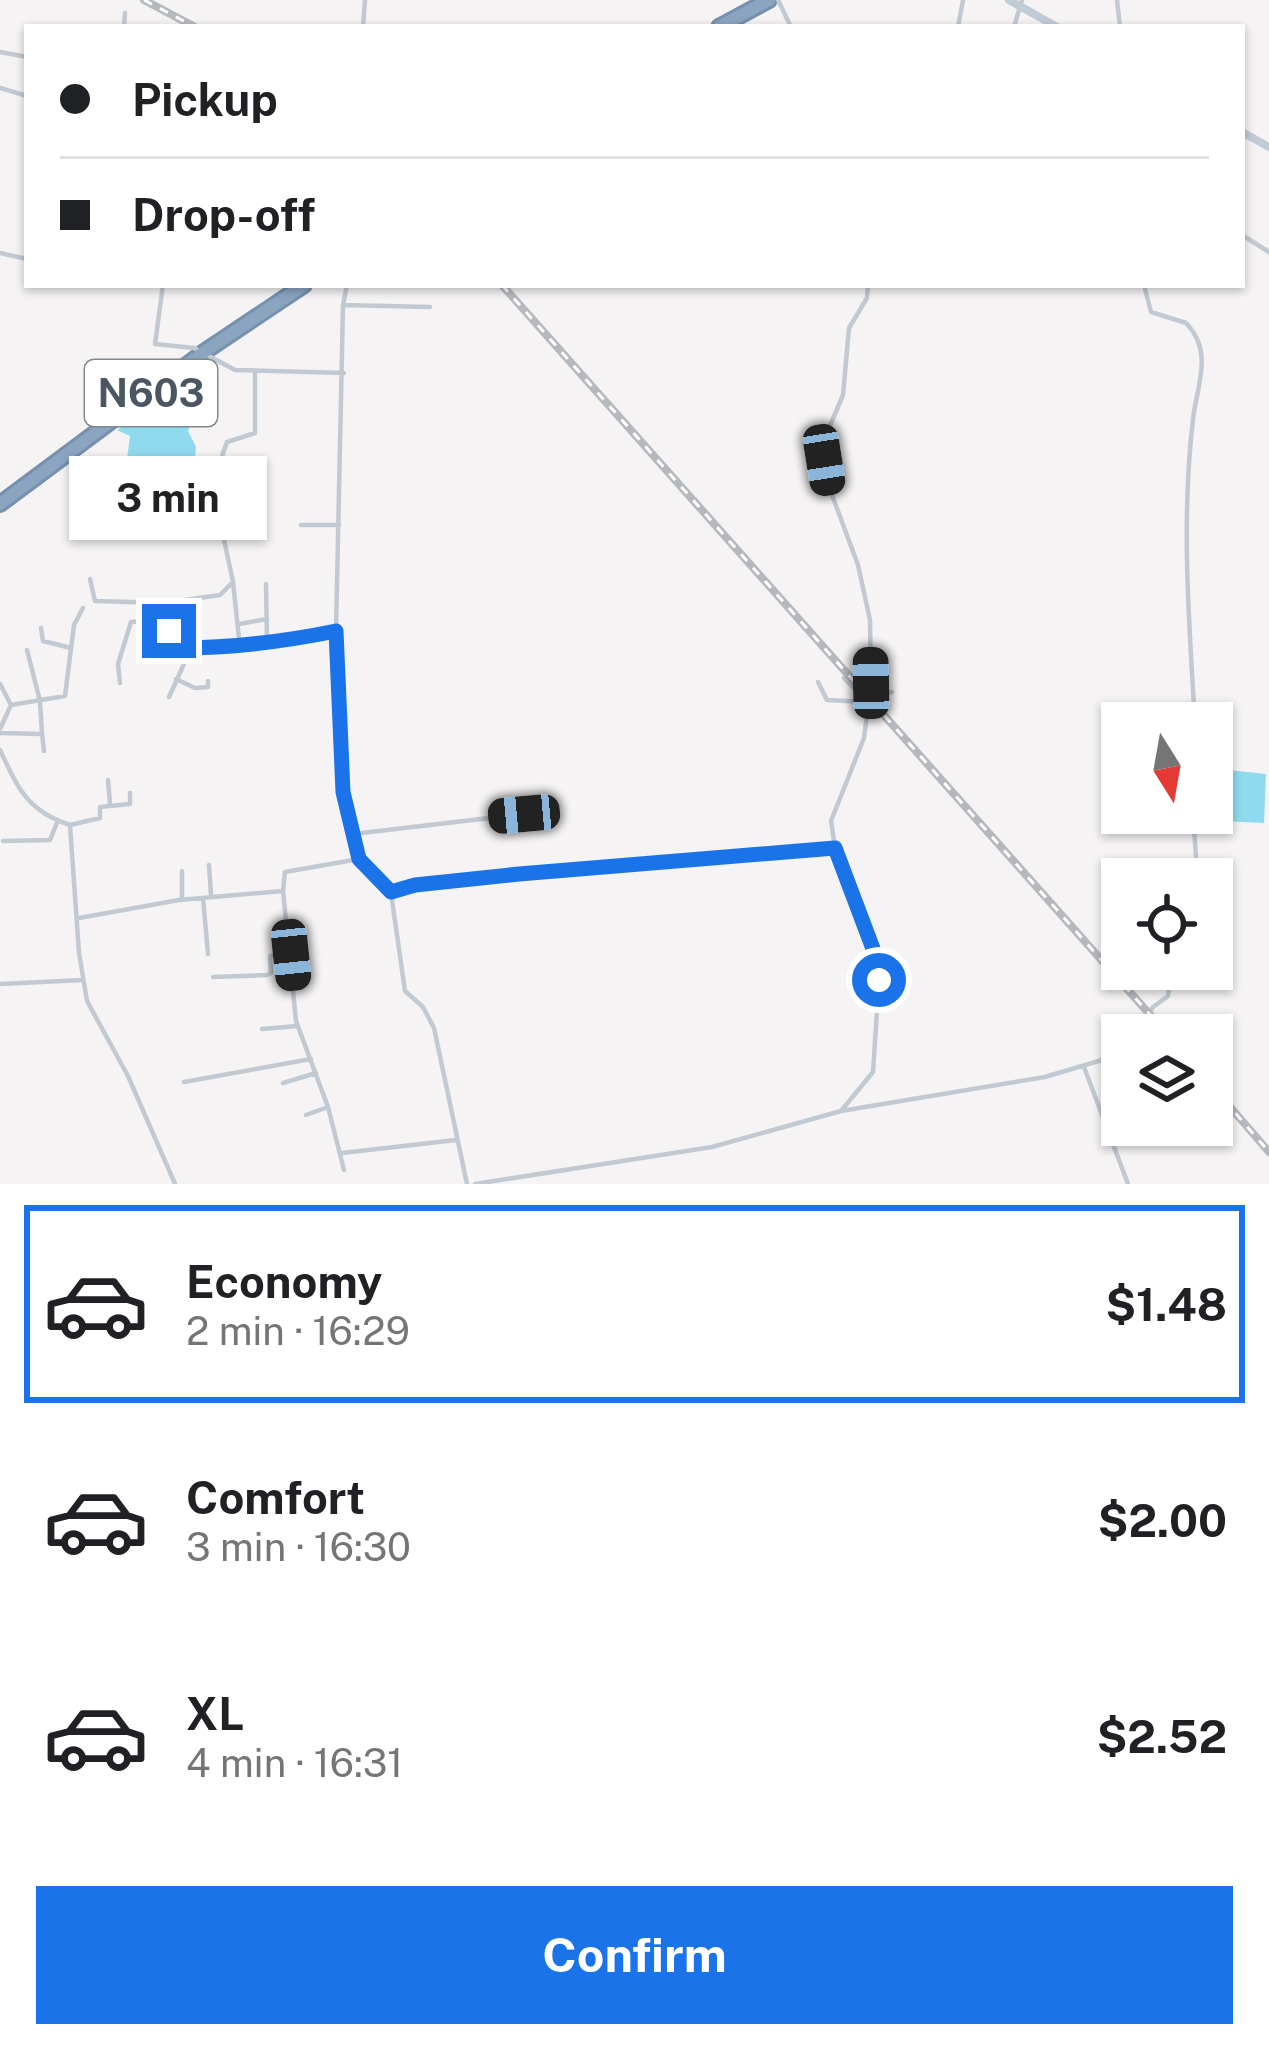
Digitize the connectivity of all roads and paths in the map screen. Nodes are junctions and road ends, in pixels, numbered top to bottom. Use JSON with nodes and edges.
{"nodes":[{"id":1,"x":756,"y":2,"type":"edge"},
{"id":2,"x":1016,"y":2,"type":"edge"},
{"id":3,"x":124,"y":14,"type":"dead end"},
{"id":4,"x":124,"y":24,"type":"edge"},
{"id":5,"x":723,"y":24,"type":"edge"},
{"id":6,"x":1053,"y":24,"type":"edge"},
{"id":7,"x":163,"y":288,"type":"edge"},
{"id":8,"x":300,"y":288,"type":"edge"},
{"id":9,"x":346,"y":288,"type":"edge"},
{"id":10,"x":868,"y":288,"type":"edge"},
{"id":11,"x":1145,"y":288,"type":"edge"},
{"id":12,"x":343,"y":305,"type":"junction"},
{"id":13,"x":430,"y":307,"type":"dead end"},
{"id":14,"x":204,"y":352,"type":"junction"},
{"id":15,"x":255,"y":373,"type":"junction"},
{"id":16,"x":344,"y":373,"type":"junction"},
{"id":17,"x":0,"y":504,"type":"edge"},
{"id":18,"x":301,"y":525,"type":"dead end"},
{"id":19,"x":339,"y":525,"type":"junction"},
{"id":20,"x":90,"y":579,"type":"dead end"},
{"id":21,"x":233,"y":582,"type":"junction"},
{"id":22,"x":266,"y":584,"type":"dead end"},
{"id":23,"x":164,"y":603,"type":"junction"},
{"id":24,"x":83,"y":608,"type":"dead end"},
{"id":25,"x":90,"y":619,"type":"dead end"},
{"id":26,"x":167,"y":619,"type":"junction"},
{"id":27,"x":267,"y":619,"type":"junction"},
{"id":28,"x":239,"y":624,"type":"junction"},
{"id":29,"x":74,"y":625,"type":"junction"},
{"id":30,"x":40,"y":628,"type":"dead end"},
{"id":31,"x":336,"y":631,"type":"junction"},
{"id":32,"x":267,"y":645,"type":"junction"},
{"id":33,"x":70,"y":647,"type":"junction"},
{"id":34,"x":184,"y":648,"type":"junction"},
{"id":35,"x":240,"y":648,"type":"junction"},
{"id":36,"x":27,"y":650,"type":"dead end"},
{"id":37,"x":176,"y":679,"type":"junction"},
{"id":38,"x":844,"y":679,"type":"dead end"},
{"id":39,"x":208,"y":681,"type":"dead end"},
{"id":40,"x":818,"y":682,"type":"dead end"},
{"id":41,"x":120,"y":683,"type":"dead end"},
{"id":42,"x":0,"y":684,"type":"edge"},
{"id":43,"x":892,"y":692,"type":"dead end"},
{"id":44,"x":169,"y":697,"type":"dead end"},
{"id":45,"x":40,"y":700,"type":"junction"},
{"id":46,"x":868,"y":700,"type":"junction"},
{"id":47,"x":1194,"y":702,"type":"edge"},
{"id":48,"x":11,"y":705,"type":"junction"},
{"id":49,"x":0,"y":731,"type":"edge"},
{"id":50,"x":42,"y":734,"type":"junction"},
{"id":51,"x":0,"y":750,"type":"edge"},
{"id":52,"x":44,"y":751,"type":"dead end"},
{"id":53,"x":108,"y":780,"type":"dead end"},
{"id":54,"x":130,"y":793,"type":"dead end"},
{"id":55,"x":111,"y":806,"type":"junction"},
{"id":56,"x":524,"y":814,"type":"dead end"},
{"id":57,"x":58,"y":820,"type":"junction"},
{"id":58,"x":70,"y":824,"type":"junction"},
{"id":59,"x":353,"y":833,"type":"junction"},
{"id":60,"x":3,"y":841,"type":"dead end"},
{"id":61,"x":835,"y":848,"type":"junction"},
{"id":62,"x":359,"y":859,"type":"junction"},
{"id":63,"x":209,"y":865,"type":"dead end"},
{"id":64,"x":182,"y":871,"type":"dead end"},
{"id":65,"x":283,"y":890,"type":"junction"},
{"id":66,"x":391,"y":892,"type":"junction"},
{"id":67,"x":207,"y":898,"type":"junction"},
{"id":68,"x":182,"y":900,"type":"junction"},
{"id":69,"x":77,"y":919,"type":"junction"},
{"id":70,"x":208,"y":954,"type":"dead end"},
{"id":71,"x":291,"y":955,"type":"junction"},
{"id":72,"x":213,"y":977,"type":"dead end"},
{"id":73,"x":82,"y":980,"type":"junction"},
{"id":74,"x":0,"y":984,"type":"edge"},
{"id":75,"x":1169,"y":990,"type":"edge"},
{"id":76,"x":1147,"y":1014,"type":"edge"},
{"id":77,"x":297,"y":1026,"type":"junction"},
{"id":78,"x":262,"y":1029,"type":"dead end"},
{"id":79,"x":311,"y":1059,"type":"junction"},
{"id":80,"x":1101,"y":1061,"type":"edge"},
{"id":81,"x":1084,"y":1067,"type":"junction"},
{"id":82,"x":316,"y":1073,"type":"junction"},
{"id":83,"x":184,"y":1082,"type":"dead end"},
{"id":84,"x":283,"y":1083,"type":"dead end"},
{"id":85,"x":328,"y":1107,"type":"junction"},
{"id":86,"x":841,"y":1111,"type":"junction"},
{"id":87,"x":305,"y":1115,"type":"dead end"},
{"id":88,"x":456,"y":1140,"type":"junction"},
{"id":89,"x":340,"y":1153,"type":"junction"},
{"id":90,"x":344,"y":1170,"type":"dead end"},
{"id":91,"x":176,"y":1184,"type":"edge"},
{"id":92,"x":471,"y":1184,"type":"edge"},
{"id":93,"x":1128,"y":1184,"type":"edge"}],
"edges":[{"from":1,"to":5,"type":"highway"},
{"from":2,"to":6,"type":"street"},
{"from":3,"to":4,"type":"street"},
{"from":7,"to":14,"type":"street"},
{"from":8,"to":14,"type":"highway","number":"N603"},
{"from":9,"to":12,"type":"street"},
{"from":10,"to":46,"type":"street"},
{"from":11,"to":47,"type":"street"},
{"from":12,"to":13,"type":"street"},
{"from":12,"to":16,"type":"street"},
{"from":14,"to":15,"type":"street"},
{"from":14,"to":17,"type":"highway","number":"N603"},
{"from":15,"to":16,"type":"street"},
{"from":15,"to":21,"type":"street"},
{"from":16,"to":19,"type":"street"},
{"from":18,"to":19,"type":"street"},
{"from":19,"to":31,"type":"street"},
{"from":20,"to":23,"type":"street"},
{"from":21,"to":23,"type":"street"},
{"from":21,"to":28,"type":"street"},
{"from":22,"to":27,"type":"street"},
{"from":23,"to":26,"type":"street"},
{"from":24,"to":29,"type":"street"},
{"from":25,"to":29,"type":"street"},
{"from":26,"to":34,"type":"street"},
{"from":26,"to":41,"type":"street"},
{"from":27,"to":28,"type":"street"},
{"from":27,"to":32,"type":"street"},
{"from":28,"to":35,"type":"street"},
{"from":29,"to":33,"type":"street"},
{"from":30,"to":33,"type":"street"},
{"from":31,"to":32,"type":"street"},
{"from":31,"to":59,"type":"street"},
{"from":32,"to":35,"type":"street"},
{"from":33,"to":45,"type":"street"},
{"from":34,"to":35,"type":"street"},
{"from":34,"to":37,"type":"street"},
{"from":36,"to":45,"type":"street"},
{"from":37,"to":39,"type":"street"},
{"from":37,"to":44,"type":"street"},
{"from":38,"to":46,"type":"street"},
{"from":40,"to":46,"type":"street"},
{"from":42,"to":48,"type":"street"},
{"from":43,"to":46,"type":"street"},
{"from":45,"to":48,"type":"street"},
{"from":45,"to":50,"type":"street"},
{"from":46,"to":61,"type":"street"},
{"from":48,"to":49,"type":"street"},
{"from":49,"to":50,"type":"street"},
{"from":50,"to":52,"type":"street"},
{"from":51,"to":57,"type":"street"},
{"from":53,"to":55,"type":"street"},
{"from":54,"to":55,"type":"street"},
{"from":55,"to":58,"type":"street"},
{"from":56,"to":59,"type":"street"},
{"from":57,"to":58,"type":"street"},
{"from":57,"to":60,"type":"street"},
{"from":58,"to":69,"type":"street"},
{"from":59,"to":62,"type":"street"},
{"from":61,"to":66,"type":"street"},
{"from":61,"to":86,"type":"street"},
{"from":62,"to":65,"type":"street"},
{"from":62,"to":66,"type":"street"},
{"from":63,"to":67,"type":"street"},
{"from":64,"to":68,"type":"street"},
{"from":65,"to":67,"type":"street"},
{"from":65,"to":71,"type":"street"},
{"from":66,"to":88,"type":"street"},
{"from":67,"to":68,"type":"street"},
{"from":67,"to":70,"type":"street"},
{"from":68,"to":69,"type":"street"},
{"from":69,"to":73,"type":"street"},
{"from":71,"to":72,"type":"street"},
{"from":71,"to":77,"type":"street"},
{"from":73,"to":74,"type":"street"},
{"from":73,"to":91,"type":"street"},
{"from":75,"to":76,"type":"street"},
{"from":77,"to":78,"type":"street"},
{"from":77,"to":79,"type":"street"},
{"from":79,"to":82,"type":"street"},
{"from":79,"to":83,"type":"street"},
{"from":80,"to":81,"type":"street"},
{"from":81,"to":86,"type":"street"},
{"from":81,"to":93,"type":"street"},
{"from":82,"to":84,"type":"street"},
{"from":82,"to":85,"type":"street"},
{"from":85,"to":87,"type":"street"},
{"from":85,"to":89,"type":"street"},
{"from":86,"to":92,"type":"street"},
{"from":88,"to":89,"type":"street"},
{"from":88,"to":92,"type":"street"},
{"from":89,"to":90,"type":"street"}]}
